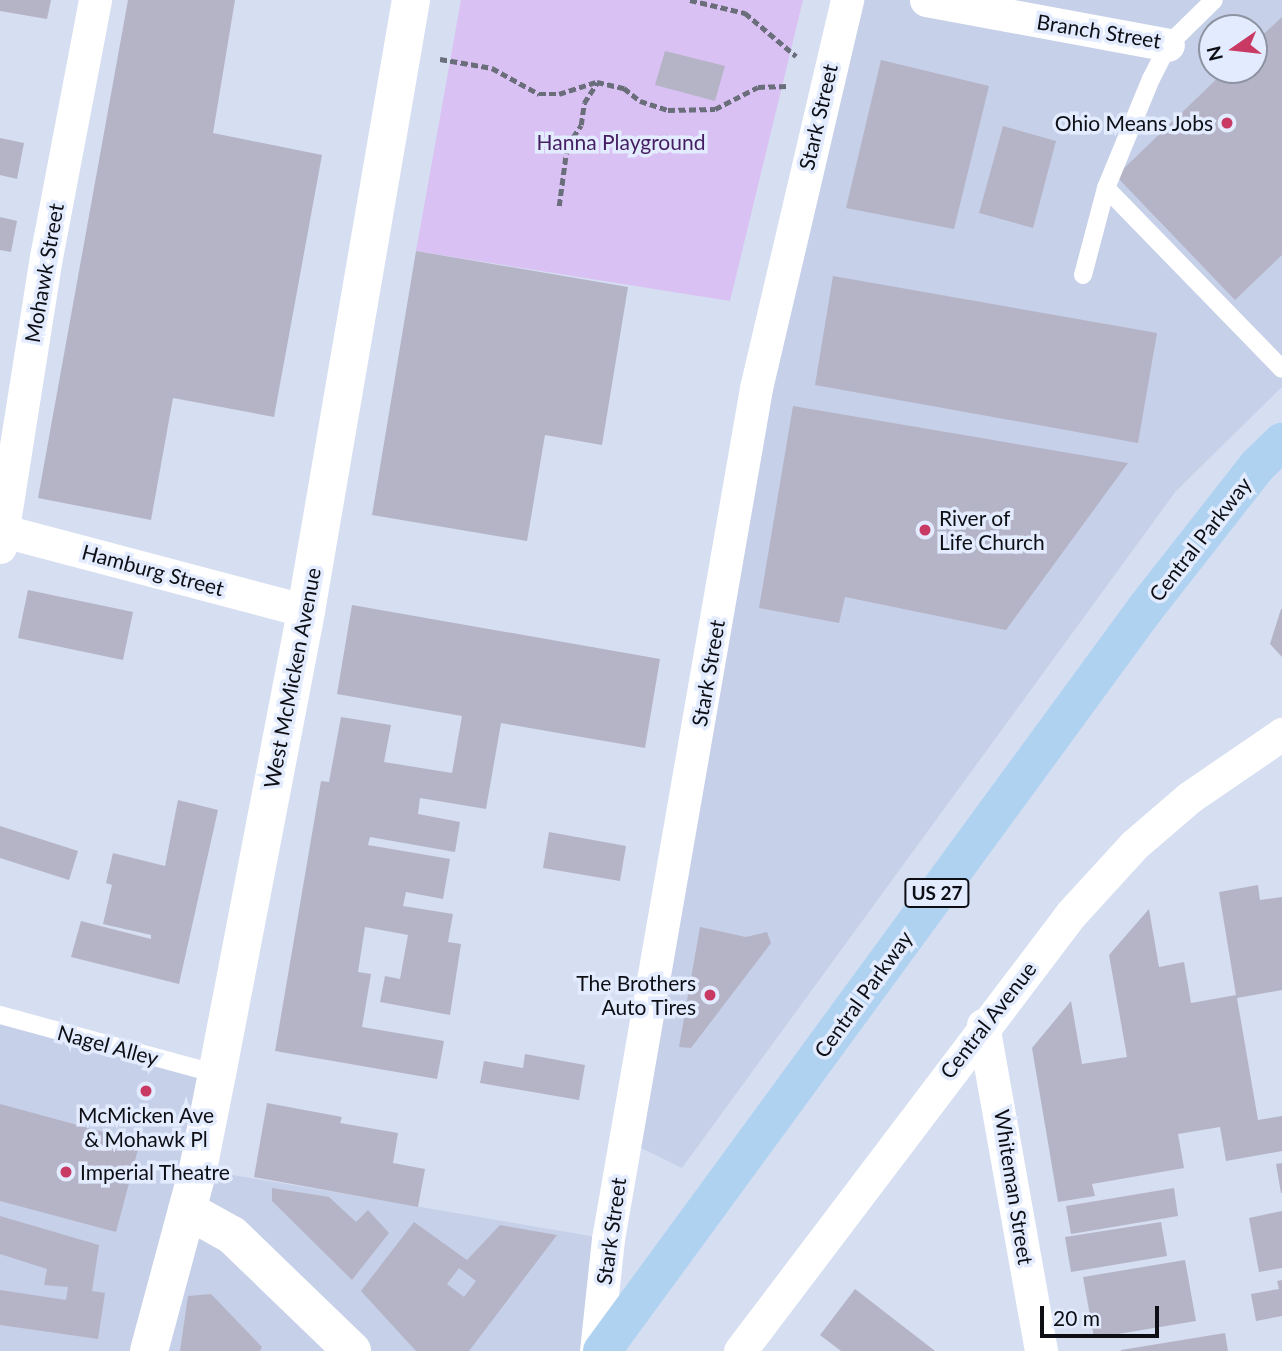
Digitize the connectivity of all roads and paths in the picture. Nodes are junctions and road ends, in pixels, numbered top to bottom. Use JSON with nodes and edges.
{"nodes":[{"id":1,"x":95,"y":0,"type":"edge"},
{"id":2,"x":411,"y":0,"type":"edge"},
{"id":3,"x":690,"y":0,"type":"edge"},
{"id":4,"x":846,"y":0,"type":"edge"},
{"id":5,"x":926,"y":0,"type":"edge"},
{"id":6,"x":1214,"y":0,"type":"edge"},
{"id":7,"x":1168,"y":45,"type":"junction"},
{"id":8,"x":401,"y":55,"type":"junction"},
{"id":9,"x":826,"y":81,"type":"junction"},
{"id":10,"x":597,"y":82,"type":"junction"},
{"id":11,"x":1105,"y":188,"type":"junction"},
{"id":12,"x":559,"y":206,"type":"dead end"},
{"id":13,"x":1083,"y":275,"type":"dead end"},
{"id":14,"x":1282,"y":369,"type":"edge"},
{"id":15,"x":1282,"y":442,"type":"edge"},
{"id":16,"x":1,"y":536,"type":"edge"},
{"id":17,"x":306,"y":611,"type":"junction"},
{"id":18,"x":1282,"y":734,"type":"edge"},
{"id":19,"x":0,"y":1015,"type":"edge"},
{"id":20,"x":983,"y":1024,"type":"junction"},
{"id":21,"x":217,"y":1074,"type":"junction"},
{"id":22,"x":187,"y":1210,"type":"junction"},
{"id":23,"x":149,"y":1351,"type":"edge"},
{"id":24,"x":352,"y":1351,"type":"edge"},
{"id":25,"x":599,"y":1351,"type":"edge"},
{"id":26,"x":740,"y":1351,"type":"edge"},
{"id":27,"x":1041,"y":1351,"type":"edge"}],
"edges":[{"from":1,"to":16,"type":"street","name":"Mohawk Street"},
{"from":2,"to":8,"type":"street","name":"West McMicken Avenue"},
{"from":3,"to":9,"type":"path"},
{"from":4,"to":9,"type":"street","name":"Stark Street"},
{"from":5,"to":7,"type":"street","name":"Branch Street"},
{"from":6,"to":7,"type":"lane","name":"Branch Street"},
{"from":7,"to":11,"type":"lane"},
{"from":8,"to":10,"type":"path"},
{"from":8,"to":17,"type":"street","name":"West McMicken Avenue"},
{"from":9,"to":10,"type":"path"},
{"from":9,"to":25,"type":"street","name":"Stark Street"},
{"from":10,"to":12,"type":"path"},
{"from":11,"to":13,"type":"lane"},
{"from":11,"to":14,"type":"lane"},
{"from":15,"to":25,"type":"main road","name":"Central Parkway","number":"US 27"},
{"from":16,"to":17,"type":"street","name":"Hamburg Street"},
{"from":17,"to":21,"type":"street","name":"West McMicken Avenue"},
{"from":18,"to":20,"type":"street","name":"Central Avenue"},
{"from":19,"to":21,"type":"lane","name":"Nagel Alley"},
{"from":20,"to":26,"type":"street","name":"Central Avenue"},
{"from":20,"to":27,"type":"street","name":"Whiteman Street"},
{"from":21,"to":22,"type":"street","name":"West McMicken Avenue"},
{"from":22,"to":23,"type":"street","name":"West McMicken Avenue"},
{"from":22,"to":24,"type":"street"}]}
